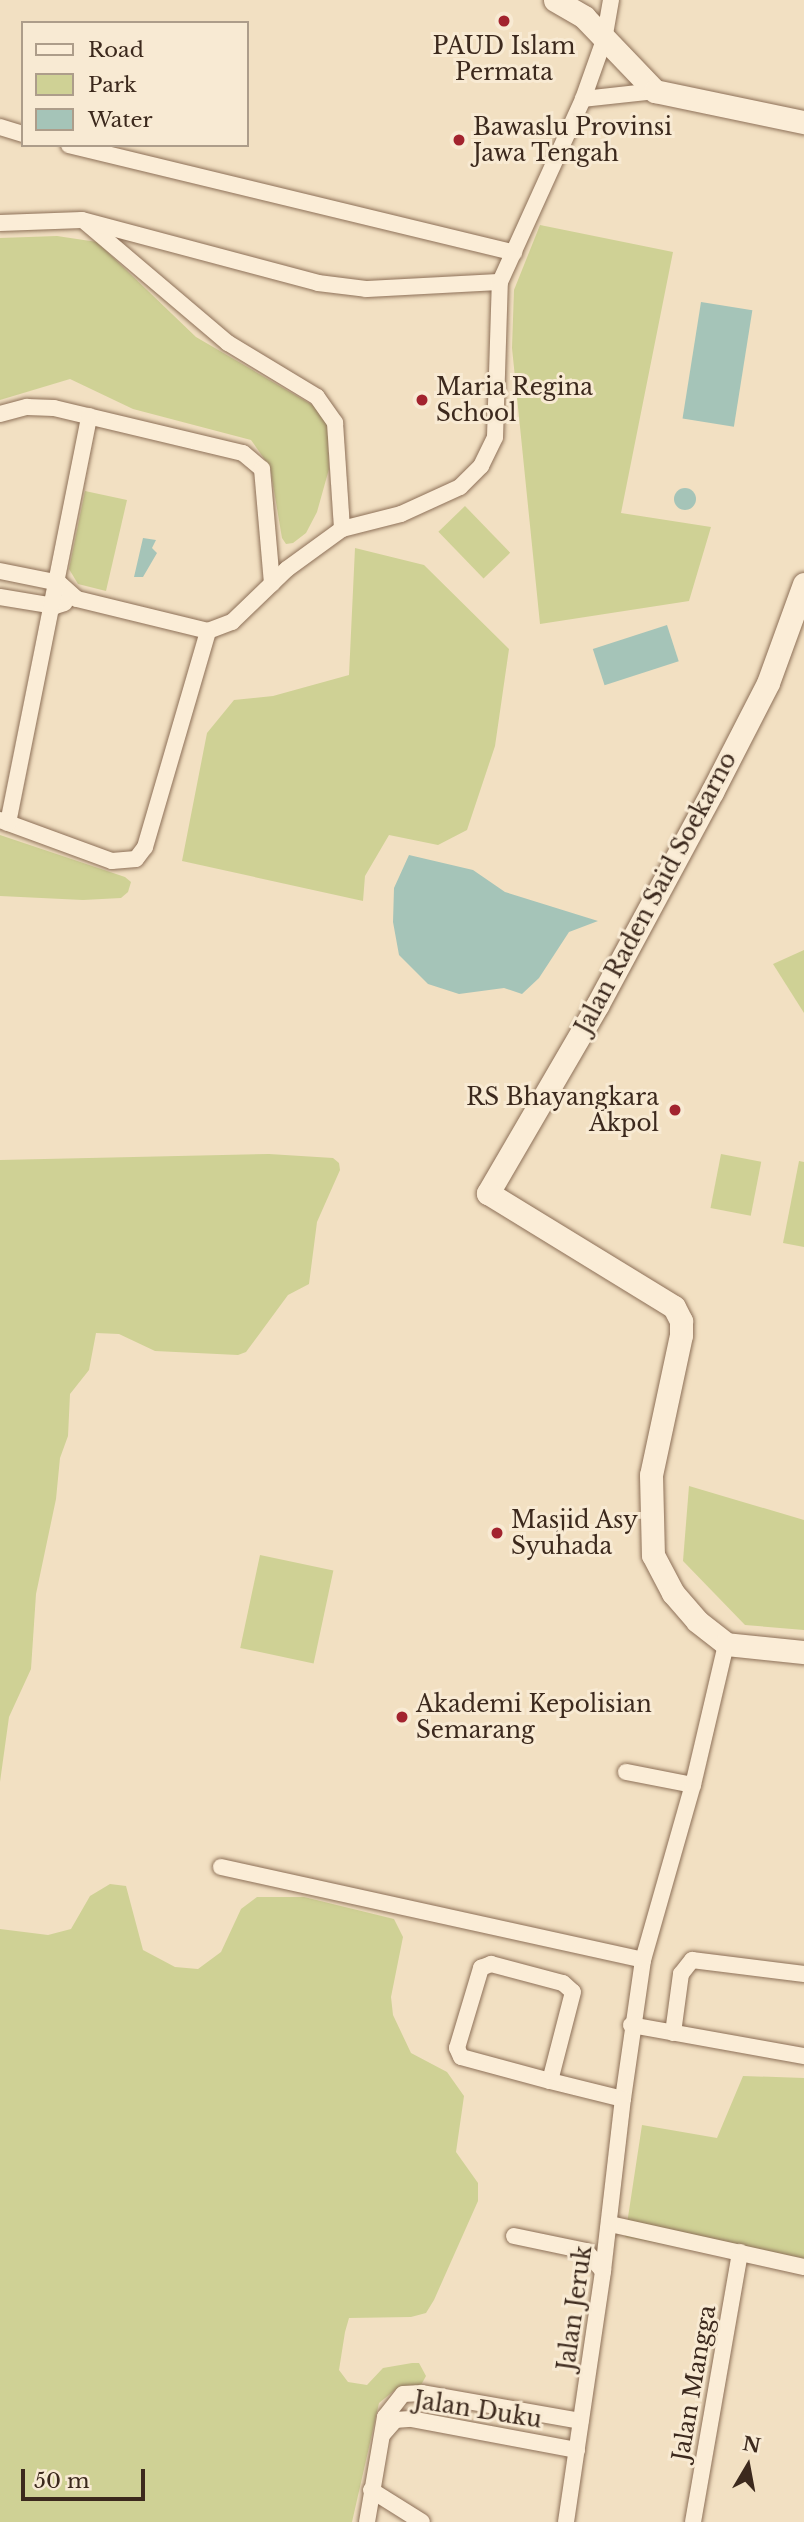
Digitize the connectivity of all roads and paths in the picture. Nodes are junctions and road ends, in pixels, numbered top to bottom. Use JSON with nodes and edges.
{"nodes":[{"id":1,"x":555,"y":0,"type":"edge"},
{"id":2,"x":611,"y":0,"type":"edge"},
{"id":3,"x":604,"y":40,"type":"junction"},
{"id":4,"x":655,"y":91,"type":"junction"},
{"id":5,"x":583,"y":99,"type":"junction"},
{"id":6,"x":804,"y":122,"type":"edge"},
{"id":7,"x":0,"y":127,"type":"edge"},
{"id":8,"x":21,"y":133,"type":"edge"},
{"id":9,"x":77,"y":147,"type":"edge"},
{"id":10,"x":82,"y":220,"type":"junction"},
{"id":11,"x":0,"y":223,"type":"edge"},
{"id":12,"x":514,"y":253,"type":"junction"},
{"id":13,"x":500,"y":282,"type":"junction"},
{"id":14,"x":0,"y":414,"type":"edge"},
{"id":15,"x":89,"y":416,"type":"junction"},
{"id":16,"x":342,"y":529,"type":"junction"},
{"id":17,"x":0,"y":571,"type":"edge"},
{"id":18,"x":59,"y":583,"type":"junction"},
{"id":19,"x":272,"y":584,"type":"junction"},
{"id":20,"x":804,"y":584,"type":"edge"},
{"id":21,"x":0,"y":597,"type":"edge"},
{"id":22,"x":78,"y":599,"type":"junction"},
{"id":23,"x":55,"y":606,"type":"junction"},
{"id":24,"x":208,"y":631,"type":"junction"},
{"id":25,"x":4,"y":821,"type":"edge"},
{"id":26,"x":726,"y":1644,"type":"junction"},
{"id":27,"x":804,"y":1652,"type":"edge"},
{"id":28,"x":626,"y":1772,"type":"dead end"},
{"id":29,"x":693,"y":1785,"type":"junction"},
{"id":30,"x":220,"y":1867,"type":"dead end"},
{"id":31,"x":643,"y":1960,"type":"junction"},
{"id":32,"x":804,"y":1974,"type":"edge"},
{"id":33,"x":631,"y":2025,"type":"junction"},
{"id":34,"x":673,"y":2033,"type":"junction"},
{"id":35,"x":804,"y":2056,"type":"edge"},
{"id":36,"x":550,"y":2081,"type":"junction"},
{"id":37,"x":623,"y":2099,"type":"junction"},
{"id":38,"x":610,"y":2224,"type":"junction"},
{"id":39,"x":514,"y":2236,"type":"dead end"},
{"id":40,"x":740,"y":2252,"type":"junction"},
{"id":41,"x":804,"y":2267,"type":"edge"},
{"id":42,"x":603,"y":2271,"type":"junction"},
{"id":43,"x":581,"y":2421,"type":"junction"},
{"id":44,"x":381,"y":2436,"type":"junction"},
{"id":45,"x":577,"y":2450,"type":"junction"},
{"id":46,"x":371,"y":2490,"type":"junction"},
{"id":47,"x":367,"y":2522,"type":"edge"},
{"id":48,"x":422,"y":2522,"type":"edge"},
{"id":49,"x":566,"y":2522,"type":"edge"},
{"id":50,"x":693,"y":2522,"type":"edge"}],
"edges":[{"from":1,"to":3,"type":"street"},
{"from":2,"to":3,"type":"street"},
{"from":3,"to":4,"type":"street"},
{"from":3,"to":5,"type":"street"},
{"from":4,"to":5,"type":"street"},
{"from":4,"to":6,"type":"street"},
{"from":5,"to":12,"type":"street"},
{"from":7,"to":8,"type":"street"},
{"from":9,"to":12,"type":"street"},
{"from":10,"to":11,"type":"street"},
{"from":10,"to":13,"type":"street"},
{"from":10,"to":16,"type":"street"},
{"from":12,"to":13,"type":"street"},
{"from":13,"to":16,"type":"street"},
{"from":14,"to":15,"type":"street"},
{"from":15,"to":18,"type":"street"},
{"from":15,"to":19,"type":"street"},
{"from":16,"to":19,"type":"street"},
{"from":17,"to":18,"type":"street"},
{"from":18,"to":22,"type":"street"},
{"from":18,"to":23,"type":"street"},
{"from":19,"to":24,"type":"street"},
{"from":20,"to":26,"type":"street","name":"Jalan Raden Said Soekarno"},
{"from":21,"to":23,"type":"street"},
{"from":22,"to":23,"type":"street"},
{"from":22,"to":24,"type":"street"},
{"from":23,"to":25,"type":"street"},
{"from":24,"to":25,"type":"street"},
{"from":26,"to":27,"type":"street"},
{"from":26,"to":29,"type":"street","name":"Jalan Jeruk"},
{"from":28,"to":29,"type":"street"},
{"from":29,"to":31,"type":"street","name":"Jalan Jeruk"},
{"from":30,"to":31,"type":"street"},
{"from":31,"to":33,"type":"street","name":"Jalan Jeruk"},
{"from":32,"to":34,"type":"street"},
{"from":33,"to":34,"type":"street"},
{"from":33,"to":37,"type":"street","name":"Jalan Jeruk"},
{"from":34,"to":35,"type":"street"},
{"from":36,"to":36,"type":"street"},
{"from":36,"to":37,"type":"street"},
{"from":37,"to":38,"type":"street","name":"Jalan Jeruk"},
{"from":38,"to":40,"type":"street"},
{"from":38,"to":42,"type":"street","name":"Jalan Jeruk"},
{"from":39,"to":42,"type":"street"},
{"from":40,"to":41,"type":"street"},
{"from":40,"to":50,"type":"street","name":"Jalan Mangga"},
{"from":42,"to":43,"type":"street","name":"Jalan Jeruk"},
{"from":43,"to":44,"type":"street"},
{"from":43,"to":45,"type":"street","name":"Jalan Jeruk"},
{"from":44,"to":45,"type":"street","name":"Jalan Duku"},
{"from":44,"to":46,"type":"street"},
{"from":45,"to":49,"type":"street","name":"Jalan Jeruk"},
{"from":46,"to":47,"type":"street"},
{"from":46,"to":48,"type":"street"}]}
